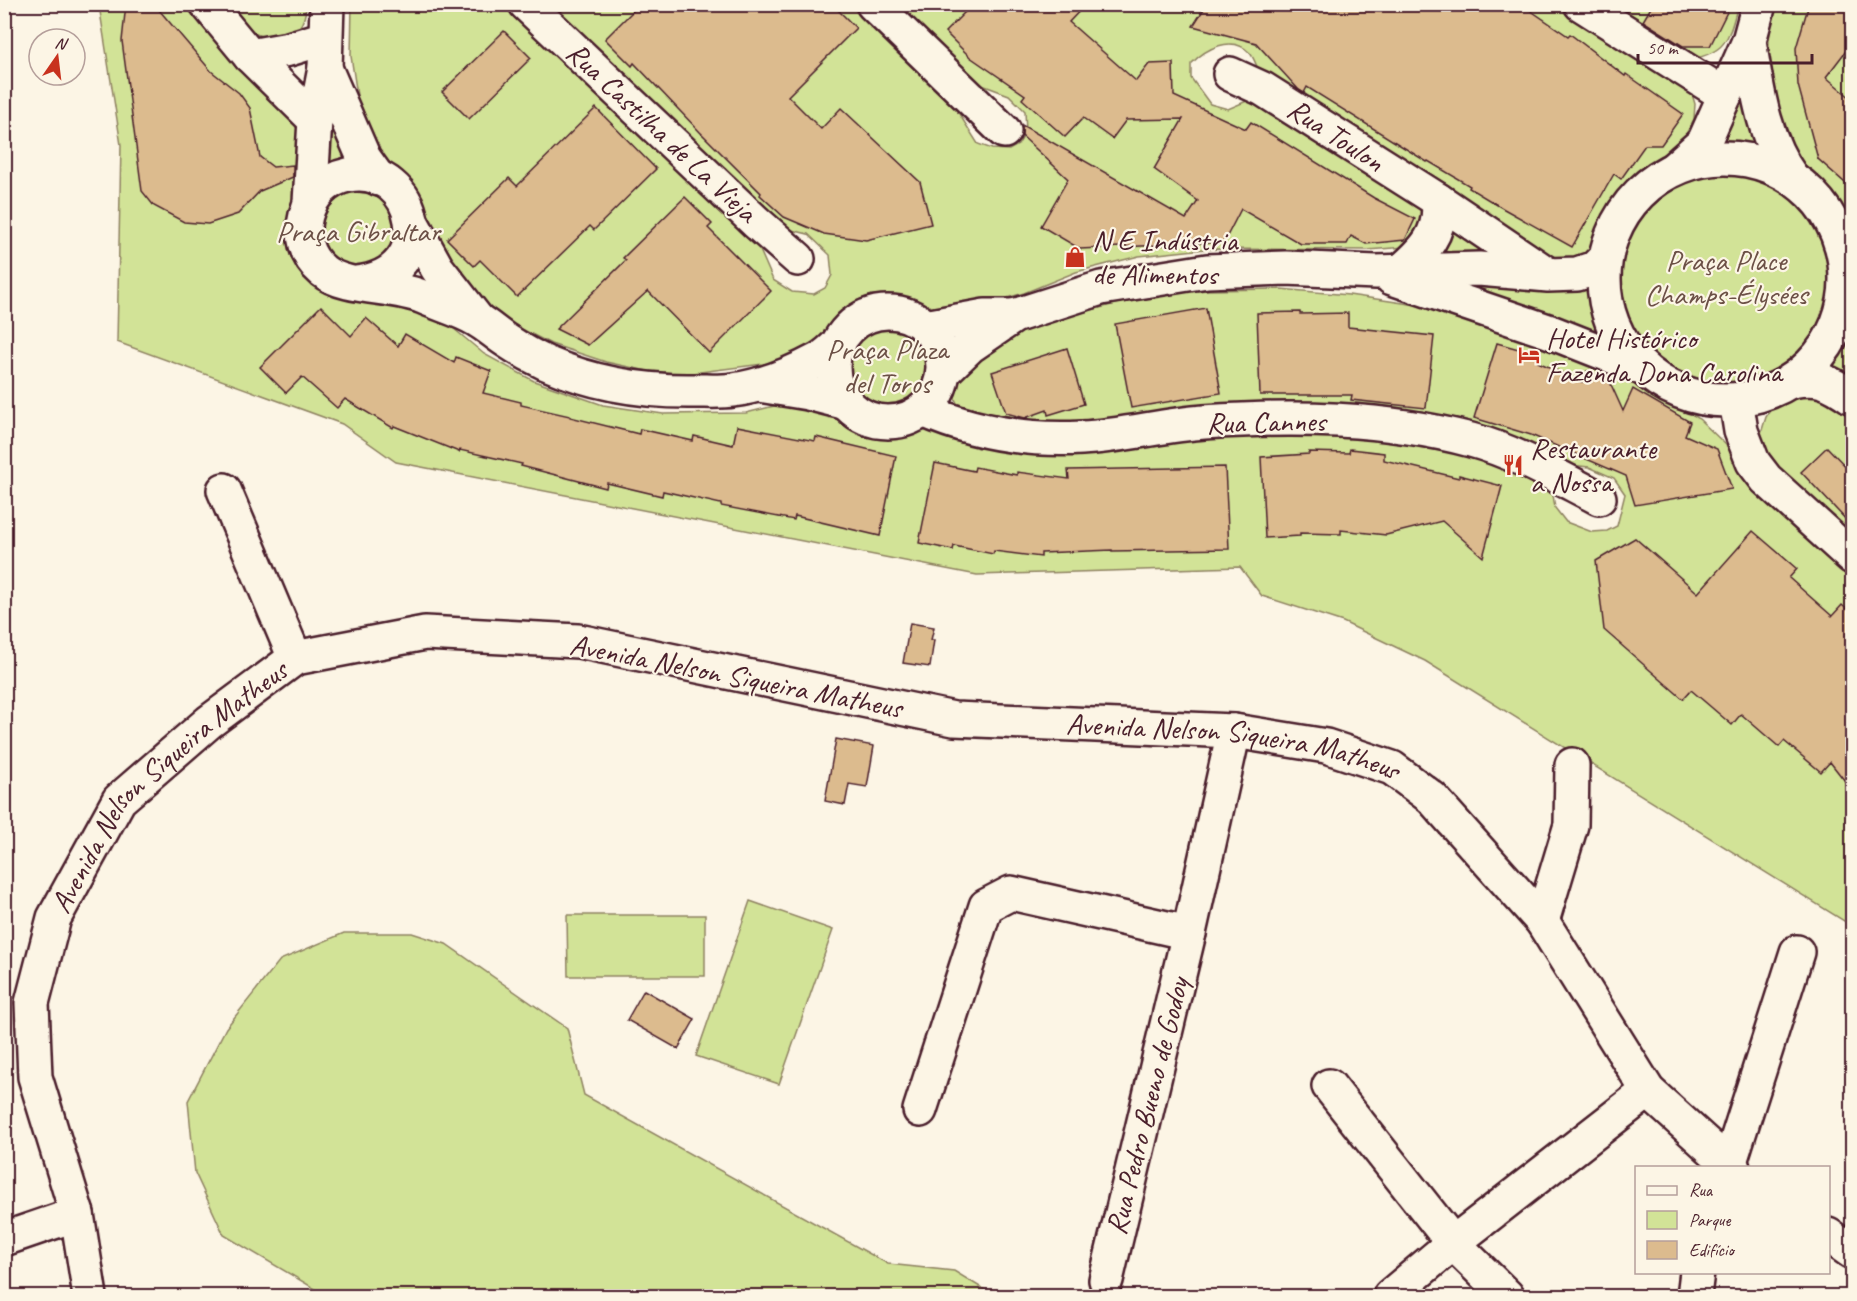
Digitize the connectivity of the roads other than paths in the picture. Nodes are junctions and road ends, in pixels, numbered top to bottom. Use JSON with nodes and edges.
{"nodes":[{"id":1,"x":207,"y":4,"type":"edge"},
{"id":2,"x":327,"y":4,"type":"edge"},
{"id":3,"x":526,"y":4,"type":"edge"},
{"id":4,"x":873,"y":4,"type":"edge"},
{"id":5,"x":1581,"y":4,"type":"edge"},
{"id":6,"x":1759,"y":4,"type":"edge"},
{"id":7,"x":1749,"y":41,"type":"junction"},
{"id":8,"x":325,"y":53,"type":"junction"},
{"id":9,"x":250,"y":56,"type":"junction"},
{"id":10,"x":1230,"y":74,"type":"dead end"},
{"id":11,"x":1725,"y":95,"type":"junction"},
{"id":12,"x":315,"y":120,"type":"junction"},
{"id":13,"x":1004,"y":131,"type":"dead end"},
{"id":14,"x":1676,"y":168,"type":"junction"},
{"id":15,"x":1792,"y":178,"type":"junction"},
{"id":16,"x":379,"y":179,"type":"junction"},
{"id":17,"x":1438,"y":200,"type":"junction"},
{"id":18,"x":310,"y":202,"type":"junction"},
{"id":19,"x":412,"y":223,"type":"junction"},
{"id":20,"x":1605,"y":258,"type":"junction"},
{"id":21,"x":1848,"y":258,"type":"edge"},
{"id":22,"x":798,"y":259,"type":"dead end"},
{"id":23,"x":1388,"y":272,"type":"junction"},
{"id":24,"x":1548,"y":274,"type":"junction"},
{"id":25,"x":357,"y":283,"type":"junction"},
{"id":26,"x":1014,"y":316,"type":"junction"},
{"id":27,"x":477,"y":320,"type":"junction"},
{"id":28,"x":926,"y":327,"type":"junction"},
{"id":29,"x":839,"y":343,"type":"junction"},
{"id":30,"x":1643,"y":368,"type":"junction"},
{"id":31,"x":943,"y":372,"type":"junction"},
{"id":32,"x":1792,"y":381,"type":"junction"},
{"id":33,"x":759,"y":385,"type":"junction"},
{"id":34,"x":1852,"y":398,"type":"edge"},
{"id":35,"x":1736,"y":400,"type":"junction"},
{"id":36,"x":847,"y":403,"type":"junction"},
{"id":37,"x":923,"y":410,"type":"junction"},
{"id":38,"x":224,"y":490,"type":"dead end"},
{"id":39,"x":1599,"y":498,"type":"dead end"},
{"id":40,"x":1852,"y":557,"type":"edge"},
{"id":41,"x":295,"y":658,"type":"junction"},
{"id":42,"x":1234,"y":731,"type":"junction"},
{"id":43,"x":1572,"y":765,"type":"dead end"},
{"id":44,"x":1542,"y":921,"type":"junction"},
{"id":45,"x":1189,"y":933,"type":"junction"},
{"id":46,"x":1797,"y":952,"type":"dead end"},
{"id":47,"x":1329,"y":1086,"type":"dead end"},
{"id":48,"x":1648,"y":1090,"type":"junction"},
{"id":49,"x":920,"y":1110,"type":"dead end"},
{"id":50,"x":1730,"y":1166,"type":"edge"},
{"id":51,"x":77,"y":1214,"type":"junction"},
{"id":52,"x":1830,"y":1236,"type":"edge"},
{"id":53,"x":4,"y":1239,"type":"edge"},
{"id":54,"x":1453,"y":1243,"type":"junction"},
{"id":55,"x":1852,"y":1252,"type":"edge"},
{"id":56,"x":1697,"y":1274,"type":"edge"},
{"id":57,"x":1106,"y":1280,"type":"dead end"},
{"id":58,"x":90,"y":1296,"type":"edge"},
{"id":59,"x":1390,"y":1296,"type":"edge"},
{"id":60,"x":1507,"y":1296,"type":"edge"},
{"id":61,"x":1694,"y":1296,"type":"edge"}],
"edges":[{"from":1,"to":9,"type":"street"},
{"from":2,"to":8,"type":"street"},
{"from":3,"to":22,"type":"street","name":"Rua Castilha de La Vieja"},
{"from":4,"to":13,"type":"street"},
{"from":5,"to":11,"type":"street"},
{"from":6,"to":7,"type":"street"},
{"from":7,"to":11,"type":"street"},
{"from":7,"to":15,"type":"street"},
{"from":8,"to":9,"type":"street"},
{"from":8,"to":12,"type":"street"},
{"from":8,"to":16,"type":"street"},
{"from":9,"to":12,"type":"street"},
{"from":10,"to":17,"type":"street","name":"Rua Toulon"},
{"from":11,"to":14,"type":"street"},
{"from":12,"to":18,"type":"street"},
{"from":14,"to":15,"type":"street"},
{"from":14,"to":20,"type":"street"},
{"from":15,"to":21,"type":"street"},
{"from":16,"to":18,"type":"street"},
{"from":16,"to":19,"type":"street"},
{"from":17,"to":23,"type":"street"},
{"from":17,"to":24,"type":"street","name":"Rua Toulon"},
{"from":18,"to":25,"type":"street"},
{"from":19,"to":25,"type":"street"},
{"from":19,"to":27,"type":"street"},
{"from":20,"to":24,"type":"street"},
{"from":20,"to":30,"type":"street"},
{"from":21,"to":32,"type":"street"},
{"from":23,"to":24,"type":"street"},
{"from":23,"to":26,"type":"street"},
{"from":23,"to":30,"type":"street"},
{"from":25,"to":27,"type":"street"},
{"from":26,"to":28,"type":"street"},
{"from":26,"to":31,"type":"street"},
{"from":27,"to":33,"type":"street"},
{"from":28,"to":29,"type":"street"},
{"from":28,"to":31,"type":"street"},
{"from":29,"to":33,"type":"street"},
{"from":29,"to":36,"type":"street"},
{"from":30,"to":35,"type":"street"},
{"from":31,"to":37,"type":"street"},
{"from":32,"to":34,"type":"street"},
{"from":32,"to":35,"type":"street"},
{"from":33,"to":36,"type":"street"},
{"from":35,"to":40,"type":"street"},
{"from":36,"to":37,"type":"street"},
{"from":37,"to":39,"type":"street","name":"Rua Cannes"},
{"from":38,"to":41,"type":"street"},
{"from":41,"to":42,"type":"street","name":"Avenida Nelson Siqueira Matheus"},
{"from":41,"to":51,"type":"street","name":"Avenida Nelson Siqueira Matheus"},
{"from":42,"to":44,"type":"street","name":"Avenida Nelson Siqueira Matheus"},
{"from":42,"to":45,"type":"street","name":"Rua Pedro Bueno de Godoy"},
{"from":43,"to":44,"type":"street"},
{"from":44,"to":48,"type":"street","name":"Avenida Nelson Siqueira Matheus"},
{"from":45,"to":49,"type":"street"},
{"from":45,"to":57,"type":"street","name":"Rua Pedro Bueno de Godoy"},
{"from":46,"to":50,"type":"street"},
{"from":47,"to":54,"type":"street"},
{"from":48,"to":50,"type":"street","name":"Avenida Nelson Siqueira Matheus"},
{"from":48,"to":54,"type":"street"},
{"from":51,"to":53,"type":"street"},
{"from":51,"to":58,"type":"street","name":"Avenida Nelson Siqueira Matheus"},
{"from":52,"to":55,"type":"street"},
{"from":54,"to":59,"type":"street"},
{"from":54,"to":60,"type":"street"},
{"from":56,"to":61,"type":"street"}]}
